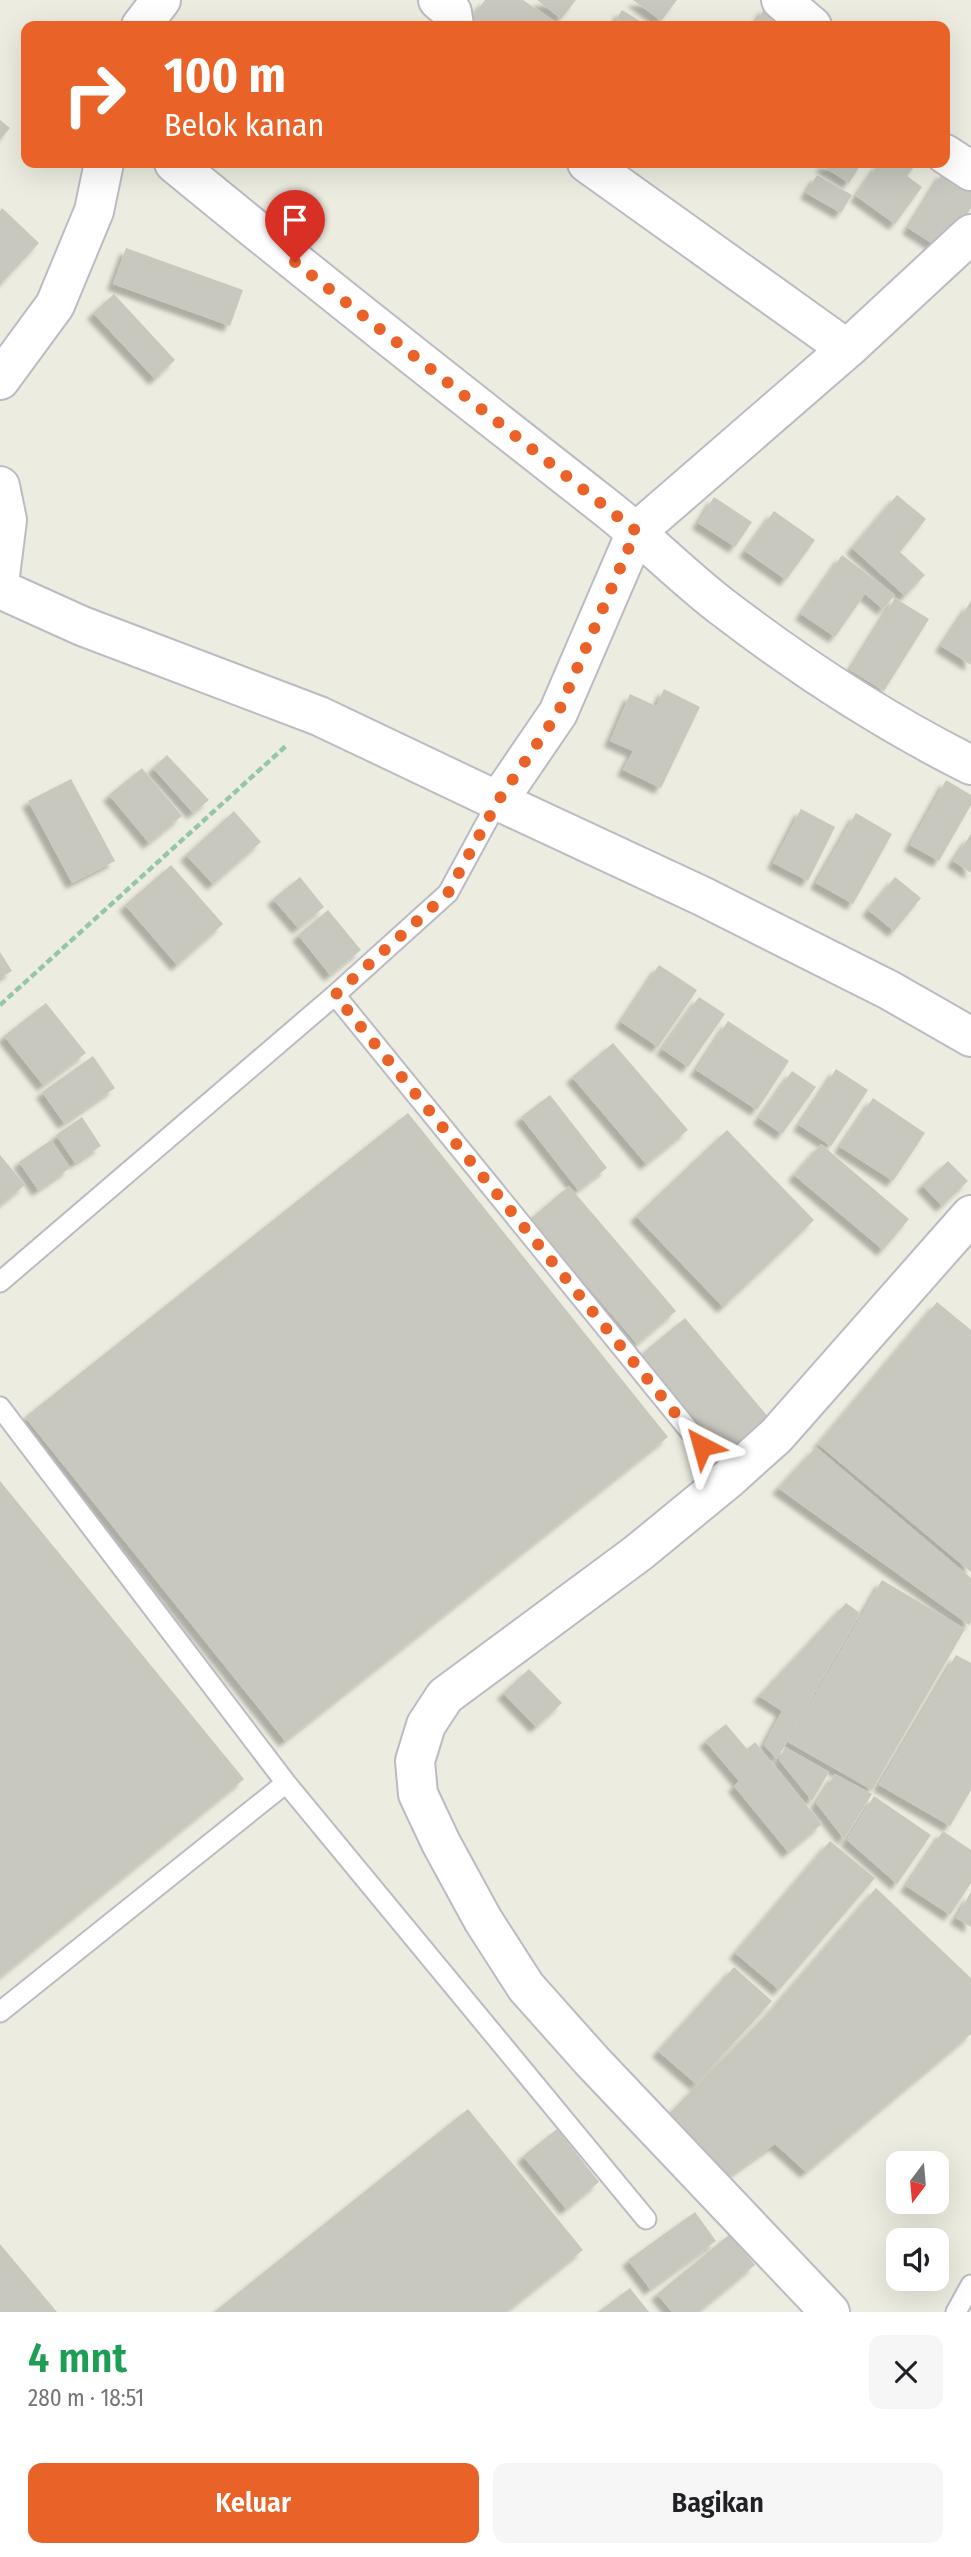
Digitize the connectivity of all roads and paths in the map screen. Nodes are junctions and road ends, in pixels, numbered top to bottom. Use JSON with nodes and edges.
{"nodes":[{"id":1,"x":161,"y":0,"type":"edge"},
{"id":2,"x":438,"y":0,"type":"edge"},
{"id":3,"x":473,"y":0,"type":"edge"},
{"id":4,"x":781,"y":0,"type":"edge"},
{"id":5,"x":145,"y":21,"type":"edge"},
{"id":6,"x":454,"y":21,"type":"edge"},
{"id":7,"x":458,"y":21,"type":"edge"},
{"id":8,"x":806,"y":21,"type":"edge"},
{"id":9,"x":950,"y":157,"type":"edge"},
{"id":10,"x":103,"y":168,"type":"edge"},
{"id":11,"x":180,"y":168,"type":"edge"},
{"id":12,"x":594,"y":168,"type":"edge"},
{"id":13,"x":971,"y":171,"type":"edge"},
{"id":14,"x":971,"y":234,"type":"edge"},
{"id":15,"x":847,"y":349,"type":"junction"},
{"id":16,"x":0,"y":380,"type":"edge"},
{"id":17,"x":0,"y":486,"type":"edge"},
{"id":18,"x":636,"y":531,"type":"junction"},
{"id":19,"x":0,"y":576,"type":"edge"},
{"id":20,"x":0,"y":589,"type":"edge"},
{"id":21,"x":318,"y":716,"type":"junction"},
{"id":22,"x":971,"y":765,"type":"edge"},
{"id":23,"x":498,"y":801,"type":"junction"},
{"id":24,"x":335,"y":995,"type":"junction"},
{"id":25,"x":0,"y":1005,"type":"edge"},
{"id":26,"x":971,"y":1037,"type":"edge"},
{"id":27,"x":971,"y":1215,"type":"edge"},
{"id":28,"x":0,"y":1282,"type":"edge"},
{"id":29,"x":0,"y":1407,"type":"edge"},
{"id":30,"x":702,"y":1446,"type":"dead end"},
{"id":31,"x":286,"y":1783,"type":"junction"},
{"id":32,"x":0,"y":2012,"type":"edge"},
{"id":33,"x":646,"y":2219,"type":"dead end"},
{"id":34,"x":971,"y":2285,"type":"edge"},
{"id":35,"x":825,"y":2310,"type":"edge"},
{"id":36,"x":956,"y":2312,"type":"edge"}],
"edges":[{"from":1,"to":5,"type":"street"},
{"from":2,"to":6,"type":"street"},
{"from":3,"to":7,"type":"street"},
{"from":4,"to":8,"type":"street"},
{"from":9,"to":13,"type":"street"},
{"from":10,"to":16,"type":"street"},
{"from":11,"to":18,"type":"street"},
{"from":12,"to":15,"type":"street"},
{"from":14,"to":15,"type":"street"},
{"from":15,"to":18,"type":"street"},
{"from":17,"to":19,"type":"street"},
{"from":18,"to":22,"type":"street"},
{"from":18,"to":23,"type":"street"},
{"from":20,"to":21,"type":"street"},
{"from":21,"to":23,"type":"street"},
{"from":21,"to":25,"type":"path"},
{"from":23,"to":24,"type":"lane"},
{"from":23,"to":26,"type":"street"},
{"from":24,"to":28,"type":"lane"},
{"from":24,"to":30,"type":"lane"},
{"from":27,"to":35,"type":"street"},
{"from":29,"to":31,"type":"lane"},
{"from":31,"to":32,"type":"lane"},
{"from":31,"to":33,"type":"lane"},
{"from":34,"to":36,"type":"lane"}]}
